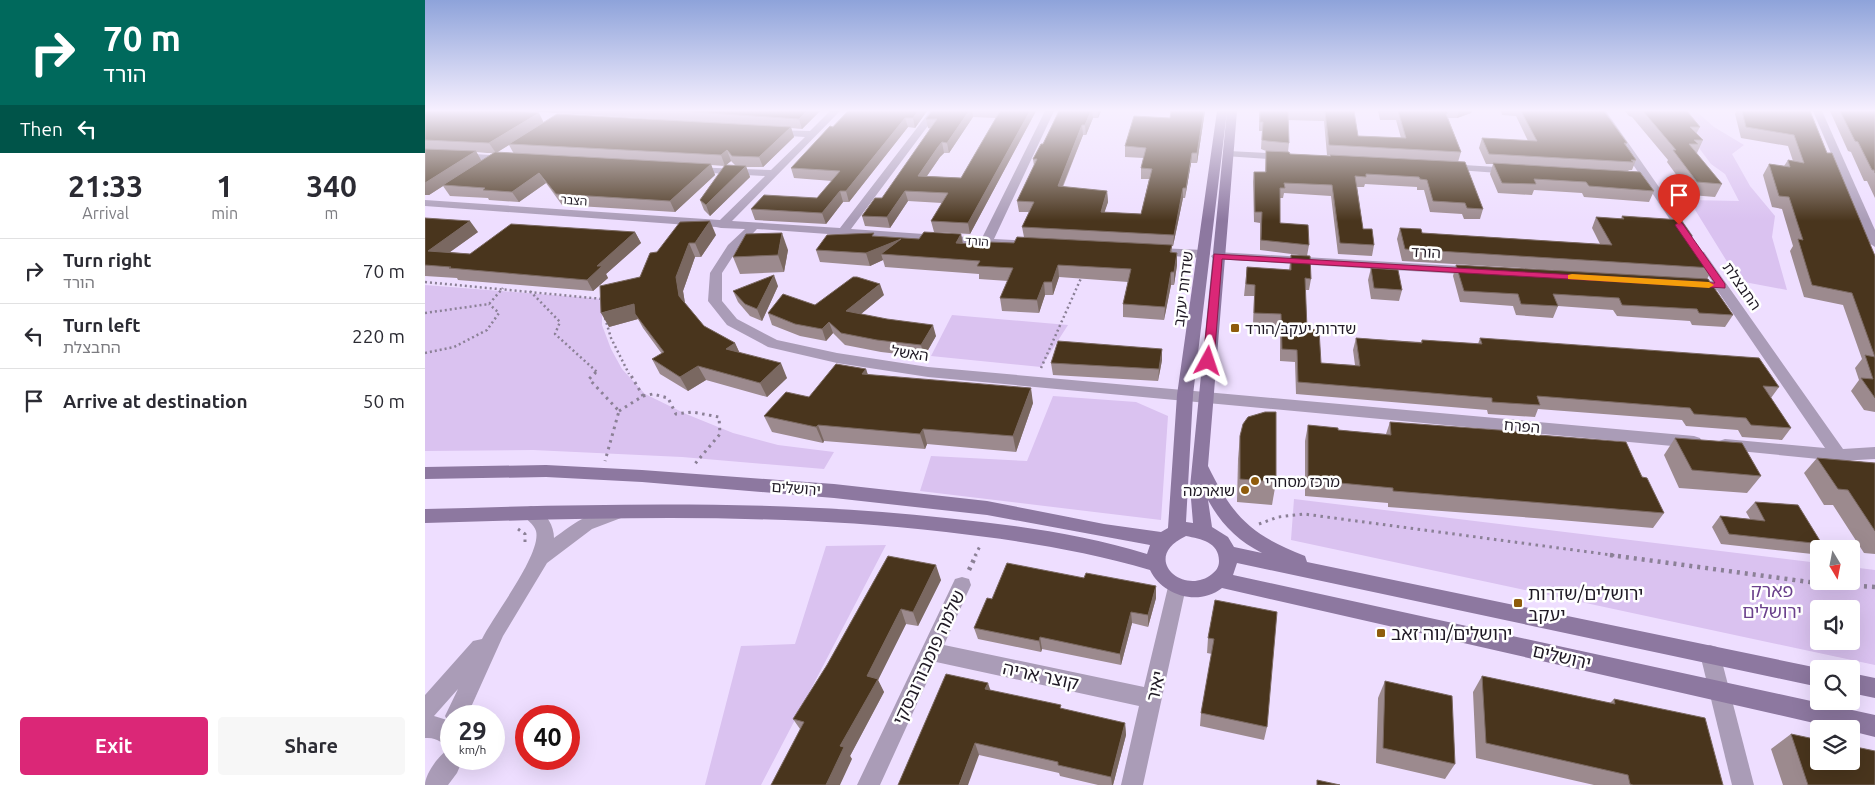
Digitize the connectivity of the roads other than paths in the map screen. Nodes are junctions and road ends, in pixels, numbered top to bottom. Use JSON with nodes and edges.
{"nodes":[{"id":1,"x":799,"y":148,"type":"edge"},
{"id":2,"x":908,"y":148,"type":"edge"},
{"id":3,"x":1032,"y":148,"type":"edge"},
{"id":4,"x":1219,"y":148,"type":"edge"},
{"id":5,"x":1229,"y":148,"type":"edge"},
{"id":6,"x":1623,"y":148,"type":"edge"},
{"id":7,"x":1831,"y":148,"type":"edge"},
{"id":8,"x":513,"y":149,"type":"edge"},
{"id":9,"x":425,"y":154,"type":"edge"},
{"id":10,"x":1229,"y":154,"type":"junction"},
{"id":11,"x":498,"y":158,"type":"junction"},
{"id":12,"x":1299,"y":158,"type":"edge"},
{"id":13,"x":517,"y":160,"type":"edge"},
{"id":14,"x":1438,"y":166,"type":"edge"},
{"id":15,"x":482,"y":168,"type":"edge"},
{"id":16,"x":685,"y":168,"type":"edge"},
{"id":17,"x":1528,"y":171,"type":"edge"},
{"id":18,"x":773,"y":173,"type":"junction"},
{"id":19,"x":443,"y":193,"type":"edge"},
{"id":20,"x":426,"y":204,"type":"edge"},
{"id":21,"x":721,"y":225,"type":"junction"},
{"id":22,"x":753,"y":227,"type":"junction"},
{"id":23,"x":843,"y":232,"type":"junction"},
{"id":24,"x":986,"y":242,"type":"junction"},
{"id":25,"x":1875,"y":243,"type":"edge"},
{"id":26,"x":1045,"y":245,"type":"edge"},
{"id":27,"x":1144,"y":251,"type":"edge"},
{"id":28,"x":1211,"y":255,"type":"junction"},
{"id":29,"x":1485,"y":272,"type":"edge"},
{"id":30,"x":1682,"y":284,"type":"edge"},
{"id":31,"x":1722,"y":286,"type":"junction"},
{"id":32,"x":1185,"y":395,"type":"junction"},
{"id":33,"x":1205,"y":396,"type":"junction"},
{"id":34,"x":1875,"y":453,"type":"edge"},
{"id":35,"x":1839,"y":455,"type":"junction"},
{"id":36,"x":1200,"y":466,"type":"junction"},
{"id":37,"x":425,"y":472,"type":"edge"},
{"id":38,"x":621,"y":512,"type":"junction"},
{"id":39,"x":531,"y":513,"type":"junction"},
{"id":40,"x":425,"y":516,"type":"edge"},
{"id":41,"x":1203,"y":530,"type":"junction"},
{"id":42,"x":1170,"y":536,"type":"junction"},
{"id":43,"x":1229,"y":554,"type":"junction"},
{"id":44,"x":541,"y":558,"type":"junction"},
{"id":45,"x":1156,"y":564,"type":"junction"},
{"id":46,"x":1341,"y":578,"type":"junction"},
{"id":47,"x":1221,"y":580,"type":"junction"},
{"id":48,"x":962,"y":585,"type":"road end"},
{"id":49,"x":1177,"y":586,"type":"junction"},
{"id":50,"x":496,"y":630,"type":"junction"},
{"id":51,"x":931,"y":652,"type":"junction"},
{"id":52,"x":1710,"y":654,"type":"junction"},
{"id":53,"x":1810,"y":675,"type":"edge"},
{"id":54,"x":1860,"y":685,"type":"edge"},
{"id":55,"x":1875,"y":688,"type":"edge"},
{"id":56,"x":1719,"y":691,"type":"junction"},
{"id":57,"x":1152,"y":699,"type":"junction"},
{"id":58,"x":461,"y":705,"type":"edge"},
{"id":59,"x":425,"y":711,"type":"edge"},
{"id":60,"x":1875,"y":726,"type":"edge"},
{"id":61,"x":425,"y":727,"type":"edge"},
{"id":62,"x":440,"y":728,"type":"edge"},
{"id":63,"x":446,"y":770,"type":"edge"},
{"id":64,"x":435,"y":785,"type":"edge"},
{"id":65,"x":868,"y":785,"type":"edge"},
{"id":66,"x":1132,"y":785,"type":"edge"},
{"id":67,"x":1743,"y":785,"type":"edge"}],
"edges":[{"from":1,"to":18,"type":"street"},
{"from":2,"to":23,"type":"street"},
{"from":3,"to":24,"type":"street"},
{"from":4,"to":28,"type":"street","name":"שדרות יעקב"},
{"from":5,"to":10,"type":"street","name":"שדרות יעקב"},
{"from":6,"to":31,"type":"street","name":"החבצלת"},
{"from":7,"to":25,"type":"street"},
{"from":8,"to":11,"type":"street"},
{"from":9,"to":11,"type":"street"},
{"from":10,"to":12,"type":"street"},
{"from":10,"to":28,"type":"street","name":"שדרות יעקב"},
{"from":11,"to":13,"type":"street"},
{"from":11,"to":15,"type":"street"},
{"from":14,"to":17,"type":"street"},
{"from":16,"to":18,"type":"street"},
{"from":18,"to":21,"type":"street"},
{"from":19,"to":20,"type":"street"},
{"from":20,"to":21,"type":"street","name":"הצבר"},
{"from":21,"to":22,"type":"street","name":"הורד"},
{"from":22,"to":23,"type":"street","name":"הורד"},
{"from":22,"to":32,"type":"street","name":"האשל"},
{"from":23,"to":24,"type":"street","name":"הורד"},
{"from":24,"to":26,"type":"street","name":"הורד"},
{"from":27,"to":28,"type":"street","name":"הורד"},
{"from":28,"to":29,"type":"street","name":"הורד"},
{"from":28,"to":32,"type":"street","name":"שדרות יעקב"},
{"from":28,"to":33,"type":"street","name":"שדרות יעקב"},
{"from":30,"to":31,"type":"street"},
{"from":31,"to":35,"type":"street","name":"החבצלת"},
{"from":32,"to":33,"type":"street","name":"האשל"},
{"from":32,"to":42,"type":"street","name":"שדרות יעקב"},
{"from":33,"to":35,"type":"street","name":"הפרח"},
{"from":33,"to":36,"type":"street","name":"שדרות יעקב"},
{"from":34,"to":35,"type":"street","name":"הפרח"},
{"from":36,"to":41,"type":"street","name":"שדרות יעקב"},
{"from":36,"to":46,"type":"street"},
{"from":37,"to":42,"type":"street","name":"ירושלים"},
{"from":38,"to":39,"type":"street","name":"ירושלים"},
{"from":38,"to":44,"type":"street"},
{"from":38,"to":45,"type":"street","name":"ירושלים"},
{"from":39,"to":40,"type":"street","name":"ירושלים"},
{"from":39,"to":44,"type":"street"},
{"from":41,"to":42,"type":"street"},
{"from":41,"to":43,"type":"street"},
{"from":42,"to":45,"type":"street"},
{"from":43,"to":46,"type":"street","name":"ירושלים"},
{"from":43,"to":47,"type":"street"},
{"from":44,"to":50,"type":"street"},
{"from":45,"to":49,"type":"street"},
{"from":46,"to":52,"type":"street","name":"ירושלים"},
{"from":47,"to":49,"type":"street"},
{"from":47,"to":56,"type":"street","name":"ירושלים"},
{"from":48,"to":51,"type":"street","name":"שלמה פומבורובסקי"},
{"from":49,"to":57,"type":"street","name":"יאיר"},
{"from":50,"to":58,"type":"street"},
{"from":50,"to":59,"type":"street"},
{"from":51,"to":57,"type":"street","name":"קוצר אריה"},
{"from":51,"to":65,"type":"street","name":"שלמה פומבורובסקי"},
{"from":52,"to":53,"type":"street","name":"ירושלים"},
{"from":52,"to":56,"type":"street"},
{"from":54,"to":55,"type":"street"},
{"from":56,"to":60,"type":"street","name":"ירושלים"},
{"from":56,"to":67,"type":"street"},
{"from":57,"to":66,"type":"street","name":"יאיר"},
{"from":61,"to":62,"type":"street"},
{"from":63,"to":64,"type":"street"}]}
